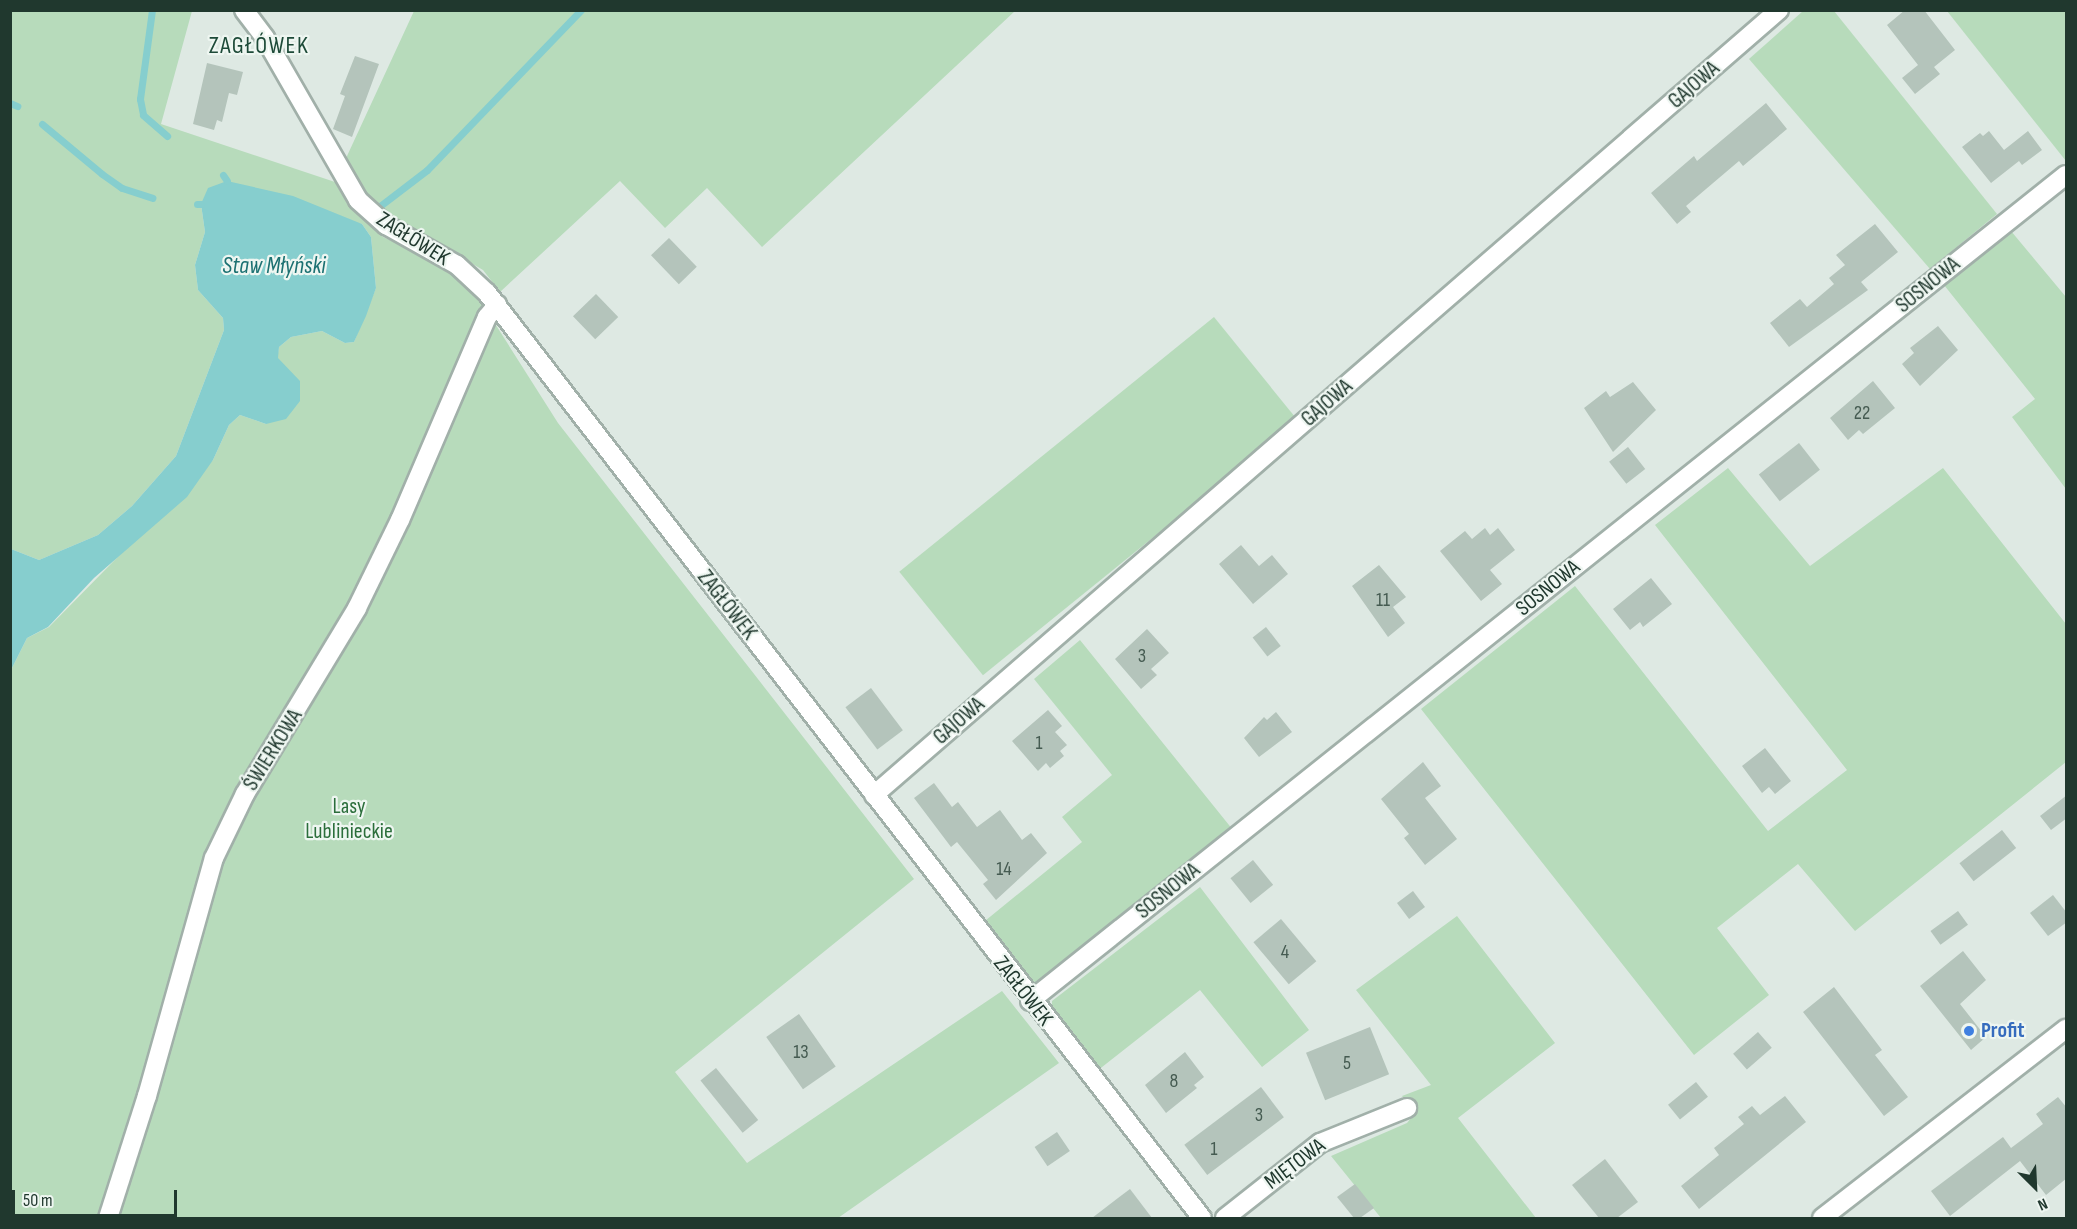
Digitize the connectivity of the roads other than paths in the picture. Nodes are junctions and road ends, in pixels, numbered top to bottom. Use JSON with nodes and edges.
{"nodes":[{"id":1,"x":244,"y":10,"type":"edge"},
{"id":2,"x":1779,"y":10,"type":"edge"},
{"id":3,"x":2067,"y":175,"type":"edge"},
{"id":4,"x":497,"y":305,"type":"junction"},
{"id":5,"x":874,"y":795,"type":"junction"},
{"id":6,"x":1030,"y":1001,"type":"junction"},
{"id":7,"x":2067,"y":1029,"type":"edge"},
{"id":8,"x":1407,"y":1108,"type":"dead end"},
{"id":9,"x":108,"y":1218,"type":"edge"},
{"id":10,"x":1202,"y":1218,"type":"edge"},
{"id":11,"x":1225,"y":1218,"type":"edge"},
{"id":12,"x":1822,"y":1218,"type":"edge"}],
"edges":[{"from":1,"to":4,"type":"street","name":"ZAGŁÓWEK"},
{"from":2,"to":5,"type":"street","name":"GAJOWA"},
{"from":3,"to":6,"type":"street","name":"SOSNOWA"},
{"from":4,"to":5,"type":"street","name":"ZAGŁÓWEK"},
{"from":4,"to":9,"type":"street","name":"ŚWIERKOWA"},
{"from":5,"to":6,"type":"street","name":"ZAGŁÓWEK"},
{"from":6,"to":10,"type":"street","name":"ZAGŁÓWEK"},
{"from":7,"to":12,"type":"street"},
{"from":8,"to":11,"type":"street","name":"MIĘTOWA"}]}
